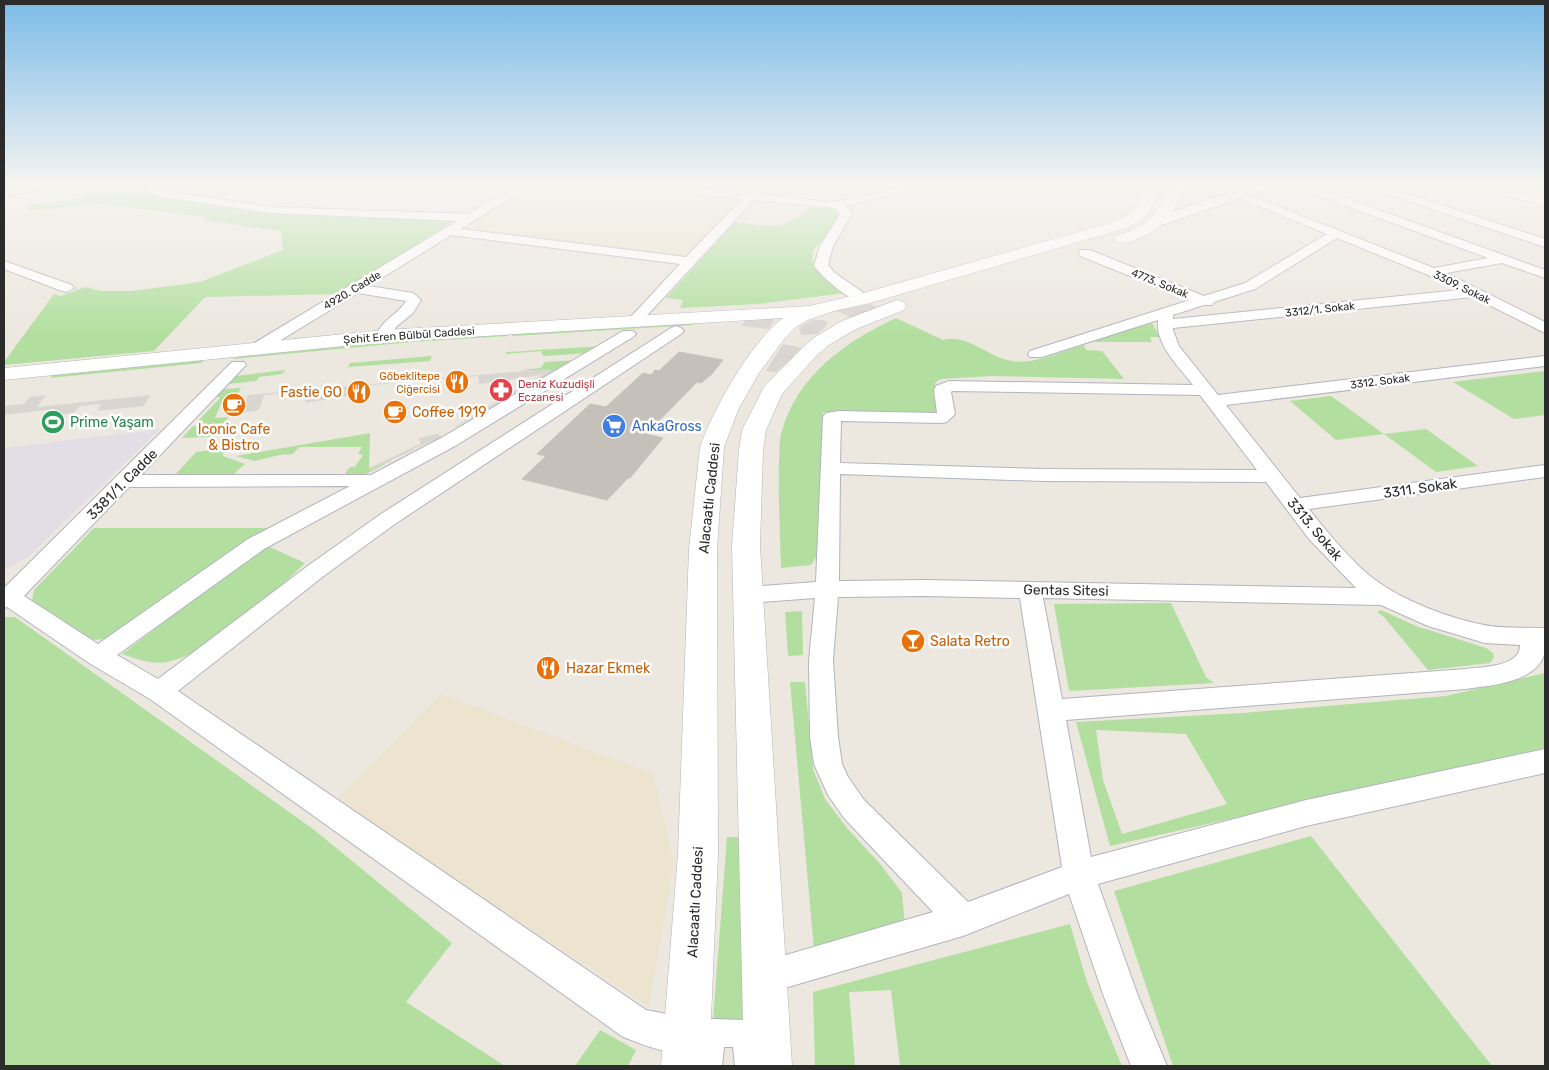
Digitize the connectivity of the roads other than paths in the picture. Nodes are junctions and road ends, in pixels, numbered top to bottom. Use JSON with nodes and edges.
{"nodes":[{"id":1,"x":443,"y":235,"type":"edge"},
{"id":2,"x":480,"y":235,"type":"edge"},
{"id":3,"x":716,"y":235,"type":"edge"},
{"id":4,"x":834,"y":235,"type":"edge"},
{"id":5,"x":1086,"y":235,"type":"edge"},
{"id":6,"x":1135,"y":235,"type":"edge"},
{"id":7,"x":1334,"y":235,"type":"edge"},
{"id":8,"x":1342,"y":235,"type":"edge"},
{"id":9,"x":1438,"y":235,"type":"edge"},
{"id":10,"x":1521,"y":235,"type":"edge"},
{"id":11,"x":1545,"y":243,"type":"edge"},
{"id":12,"x":1545,"y":250,"type":"edge"},
{"id":13,"x":1084,"y":253,"type":"junction"},
{"id":14,"x":1066,"y":258,"type":"dead end"},
{"id":15,"x":1502,"y":258,"type":"junction"},
{"id":16,"x":691,"y":262,"type":"junction"},
{"id":17,"x":4,"y":265,"type":"edge"},
{"id":18,"x":1019,"y":271,"type":"dead end"},
{"id":19,"x":1433,"y":272,"type":"junction"},
{"id":20,"x":1545,"y":274,"type":"edge"},
{"id":21,"x":67,"y":288,"type":"dead end"},
{"id":22,"x":355,"y":288,"type":"junction"},
{"id":23,"x":1475,"y":293,"type":"junction"},
{"id":24,"x":863,"y":299,"type":"junction"},
{"id":25,"x":1207,"y":302,"type":"junction"},
{"id":26,"x":1166,"y":319,"type":"junction"},
{"id":27,"x":828,"y":326,"type":"junction"},
{"id":28,"x":632,"y":327,"type":"junction"},
{"id":29,"x":1545,"y":328,"type":"edge"},
{"id":30,"x":676,"y":331,"type":"junction"},
{"id":31,"x":384,"y":336,"type":"junction"},
{"id":32,"x":776,"y":336,"type":"junction"},
{"id":33,"x":257,"y":348,"type":"junction"},
{"id":34,"x":1036,"y":354,"type":"dead end"},
{"id":35,"x":1545,"y":361,"type":"edge"},
{"id":36,"x":238,"y":365,"type":"junction"},
{"id":37,"x":11,"y":373,"type":"edge"},
{"id":38,"x":4,"y":389,"type":"edge"},
{"id":39,"x":1210,"y":395,"type":"junction"},
{"id":40,"x":831,"y":468,"type":"junction"},
{"id":41,"x":1545,"y":471,"type":"edge"},
{"id":42,"x":1272,"y":476,"type":"junction"},
{"id":43,"x":374,"y":480,"type":"junction"},
{"id":44,"x":124,"y":481,"type":"junction"},
{"id":45,"x":1294,"y":505,"type":"junction"},
{"id":46,"x":827,"y":589,"type":"junction"},
{"id":47,"x":1030,"y":590,"type":"junction"},
{"id":48,"x":749,"y":595,"type":"junction"},
{"id":49,"x":1384,"y":597,"type":"junction"},
{"id":50,"x":6,"y":599,"type":"edge"},
{"id":51,"x":1538,"y":637,"type":"edge"},
{"id":52,"x":98,"y":656,"type":"junction"},
{"id":53,"x":159,"y":692,"type":"junction"},
{"id":54,"x":1052,"y":710,"type":"junction"},
{"id":55,"x":1545,"y":761,"type":"edge"},
{"id":56,"x":1079,"y":875,"type":"junction"},
{"id":57,"x":963,"y":920,"type":"junction"},
{"id":58,"x":764,"y":977,"type":"junction"},
{"id":59,"x":686,"y":1051,"type":"edge"},
{"id":60,"x":708,"y":1066,"type":"edge"},
{"id":61,"x":749,"y":1066,"type":"edge"},
{"id":62,"x":768,"y":1066,"type":"edge"},
{"id":63,"x":1149,"y":1066,"type":"edge"}],
"edges":[{"from":1,"to":22,"type":"street","name":"4920. Cadde"},
{"from":2,"to":16,"type":"street"},
{"from":3,"to":16,"type":"street"},
{"from":4,"to":24,"type":"street"},
{"from":5,"to":24,"type":"main road","name":"Alacaatlı Caddesi"},
{"from":6,"to":13,"type":"main road"},
{"from":7,"to":25,"type":"street"},
{"from":8,"to":19,"type":"street","name":"3309. Sokak"},
{"from":9,"to":15,"type":"street"},
{"from":10,"to":11,"type":"street"},
{"from":12,"to":15,"type":"street"},
{"from":13,"to":14,"type":"main road"},
{"from":13,"to":25,"type":"street","name":"4773. Sokak"},
{"from":15,"to":19,"type":"street"},
{"from":15,"to":20,"type":"street"},
{"from":16,"to":28,"type":"street"},
{"from":17,"to":21,"type":"street"},
{"from":18,"to":27,"type":"main road","name":"Alacaatlı Caddesi"},
{"from":19,"to":23,"type":"street","name":"3309. Sokak"},
{"from":22,"to":31,"type":"street"},
{"from":22,"to":33,"type":"street","name":"4920. Cadde"},
{"from":23,"to":26,"type":"street","name":"3312/1. Sokak"},
{"from":23,"to":29,"type":"street","name":"3309. Sokak"},
{"from":24,"to":27,"type":"main road","name":"Alacaatlı Caddesi"},
{"from":25,"to":26,"type":"street"},
{"from":26,"to":34,"type":"street"},
{"from":26,"to":39,"type":"street","name":"3313. Sokak"},
{"from":27,"to":28,"type":"main road","name":"Şehit Eren Bülbül Caddesi"},
{"from":27,"to":32,"type":"main road","name":"Şehit Eren Bülbül Caddesi"},
{"from":27,"to":32,"type":"main road","name":"Alacaatlı Caddesi"},
{"from":27,"to":48,"type":"main road","name":"Alacaatlı Caddesi"},
{"from":28,"to":30,"type":"main road","name":"Şehit Eren Bülbül Caddesi"},
{"from":28,"to":31,"type":"main road","name":"Şehit Eren Bülbül Caddesi"},
{"from":28,"to":36,"type":"main road","name":"Şehit Eren Bülbül Caddesi"},
{"from":28,"to":43,"type":"street"},
{"from":30,"to":32,"type":"main road","name":"Şehit Eren Bülbül Caddesi"},
{"from":30,"to":53,"type":"street"},
{"from":31,"to":33,"type":"main road","name":"Şehit Eren Bülbül Caddesi"},
{"from":32,"to":59,"type":"main road","name":"Alacaatlı Caddesi"},
{"from":33,"to":37,"type":"main road","name":"Şehit Eren Bülbül Caddesi"},
{"from":35,"to":39,"type":"street","name":"3312. Sokak"},
{"from":36,"to":38,"type":"main road","name":"Şehit Eren Bülbül Caddesi"},
{"from":36,"to":44,"type":"street","name":"3381/1. Cadde"},
{"from":37,"to":38,"type":"main road"},
{"from":39,"to":40,"type":"street","name":"3312. Sokak"},
{"from":39,"to":42,"type":"street","name":"3313. Sokak"},
{"from":40,"to":42,"type":"street"},
{"from":40,"to":46,"type":"street"},
{"from":41,"to":45,"type":"street","name":"3311. Sokak"},
{"from":42,"to":45,"type":"street","name":"3313. Sokak"},
{"from":43,"to":44,"type":"street"},
{"from":43,"to":52,"type":"street"},
{"from":44,"to":50,"type":"street","name":"3381/1. Cadde"},
{"from":45,"to":49,"type":"street","name":"3313. Sokak"},
{"from":46,"to":47,"type":"street","name":"Gentas Sitesi"},
{"from":46,"to":48,"type":"street","name":"Gentas Sitesi"},
{"from":46,"to":57,"type":"street"},
{"from":47,"to":49,"type":"street","name":"Gentas Sitesi"},
{"from":47,"to":54,"type":"street"},
{"from":48,"to":58,"type":"main road","name":"Alacaatlı Caddesi"},
{"from":49,"to":51,"type":"street","name":"3313. Sokak"},
{"from":50,"to":52,"type":"street"},
{"from":51,"to":54,"type":"street"},
{"from":52,"to":53,"type":"street"},
{"from":53,"to":59,"type":"street"},
{"from":54,"to":56,"type":"street"},
{"from":55,"to":56,"type":"street"},
{"from":56,"to":57,"type":"street"},
{"from":56,"to":63,"type":"street"},
{"from":57,"to":58,"type":"street"},
{"from":58,"to":62,"type":"main road","name":"Alacaatlı Caddesi"},
{"from":60,"to":61,"type":"street"}]}
